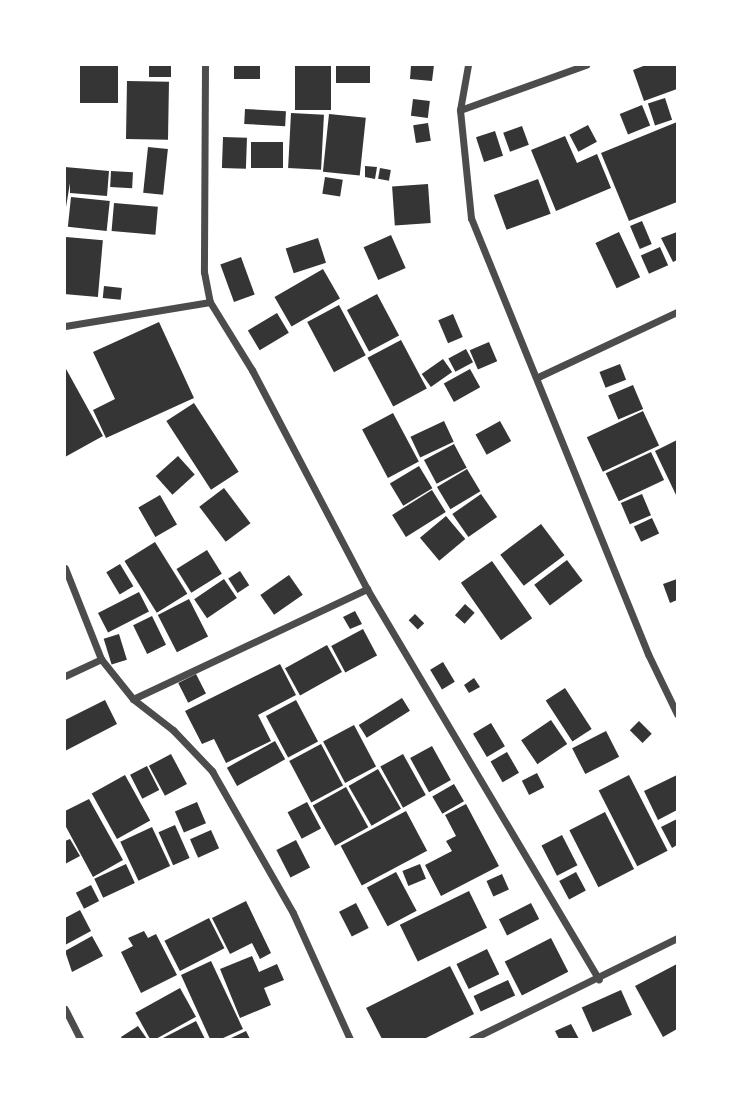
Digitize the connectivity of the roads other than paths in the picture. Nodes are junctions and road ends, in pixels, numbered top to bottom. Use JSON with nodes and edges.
{"nodes":[{"id":1,"x":205,"y":65,"type":"edge"},
{"id":2,"x":468,"y":65,"type":"edge"},
{"id":3,"x":586,"y":65,"type":"edge"},
{"id":4,"x":460,"y":110,"type":"junction"},
{"id":5,"x":210,"y":302,"type":"junction"},
{"id":6,"x":677,"y":312,"type":"edge"},
{"id":7,"x":65,"y":326,"type":"edge"},
{"id":8,"x":537,"y":377,"type":"junction"},
{"id":9,"x":65,"y":568,"type":"edge"},
{"id":10,"x":367,"y":589,"type":"junction"},
{"id":11,"x":101,"y":659,"type":"junction"},
{"id":12,"x":65,"y":676,"type":"edge"},
{"id":13,"x":133,"y":699,"type":"junction"},
{"id":14,"x":677,"y":714,"type":"edge"},
{"id":15,"x":677,"y":938,"type":"edge"},
{"id":16,"x":599,"y":979,"type":"junction"},
{"id":17,"x":65,"y":1009,"type":"edge"},
{"id":18,"x":80,"y":1039,"type":"edge"},
{"id":19,"x":350,"y":1039,"type":"edge"},
{"id":20,"x":472,"y":1039,"type":"edge"}],
"edges":[{"from":1,"to":5,"type":"street"},
{"from":2,"to":4,"type":"street"},
{"from":3,"to":4,"type":"street"},
{"from":4,"to":8,"type":"street"},
{"from":5,"to":7,"type":"street"},
{"from":5,"to":10,"type":"street"},
{"from":6,"to":8,"type":"street"},
{"from":8,"to":14,"type":"street"},
{"from":9,"to":11,"type":"street"},
{"from":10,"to":13,"type":"street"},
{"from":10,"to":16,"type":"street"},
{"from":11,"to":12,"type":"street"},
{"from":11,"to":13,"type":"street"},
{"from":13,"to":19,"type":"street"},
{"from":15,"to":16,"type":"street"},
{"from":16,"to":20,"type":"street"},
{"from":17,"to":18,"type":"street"}]}
